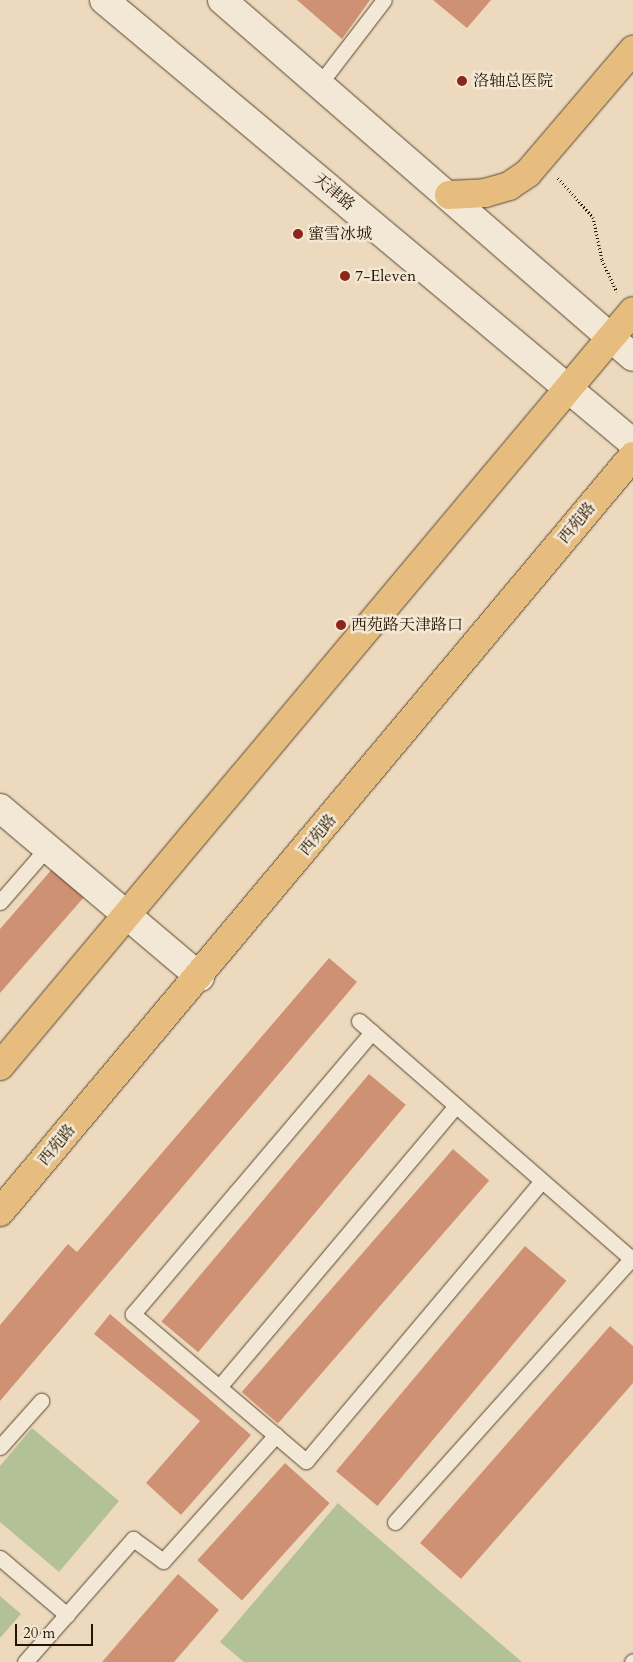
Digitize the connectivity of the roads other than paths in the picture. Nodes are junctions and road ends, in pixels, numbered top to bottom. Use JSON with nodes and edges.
{"nodes":[{"id":1,"x":104,"y":0,"type":"edge"},
{"id":2,"x":222,"y":0,"type":"edge"},
{"id":3,"x":384,"y":0,"type":"edge"},
{"id":4,"x":633,"y":50,"type":"edge"},
{"id":5,"x":321,"y":82,"type":"junction"},
{"id":6,"x":449,"y":195,"type":"junction"},
{"id":7,"x":626,"y":303,"type":"edge"},
{"id":8,"x":611,"y":338,"type":"junction"},
{"id":9,"x":633,"y":357,"type":"edge"},
{"id":10,"x":569,"y":388,"type":"junction"},
{"id":11,"x":633,"y":443,"type":"edge"},
{"id":12,"x":633,"y":456,"type":"edge"},
{"id":13,"x":0,"y":808,"type":"edge"},
{"id":14,"x":47,"y":848,"type":"junction"},
{"id":15,"x":0,"y":902,"type":"edge"},
{"id":16,"x":126,"y":916,"type":"junction"},
{"id":17,"x":200,"y":977,"type":"junction"},
{"id":18,"x":359,"y":1021,"type":"dead end"},
{"id":19,"x":372,"y":1032,"type":"junction"},
{"id":20,"x":0,"y":1066,"type":"edge"},
{"id":21,"x":456,"y":1106,"type":"junction"},
{"id":22,"x":542,"y":1181,"type":"junction"},
{"id":23,"x":0,"y":1212,"type":"edge"},
{"id":24,"x":632,"y":1260,"type":"edge"},
{"id":25,"x":220,"y":1386,"type":"junction"},
{"id":26,"x":41,"y":1401,"type":"dead end"},
{"id":27,"x":276,"y":1435,"type":"junction"},
{"id":28,"x":0,"y":1448,"type":"edge"},
{"id":29,"x":395,"y":1522,"type":"dead end"},
{"id":30,"x":0,"y":1558,"type":"edge"},
{"id":31,"x":67,"y":1614,"type":"junction"},
{"id":32,"x":25,"y":1662,"type":"edge"}],
"edges":[{"from":1,"to":10,"type":"main road","name":"天津路"},
{"from":2,"to":5,"type":"main road"},
{"from":3,"to":5,"type":"lane"},
{"from":4,"to":6,"type":"main road"},
{"from":5,"to":6,"type":"main road"},
{"from":6,"to":8,"type":"main road"},
{"from":7,"to":8,"type":"main road"},
{"from":8,"to":9,"type":"main road"},
{"from":8,"to":10,"type":"main road"},
{"from":10,"to":11,"type":"main road","name":"天津路"},
{"from":10,"to":16,"type":"main road"},
{"from":12,"to":17,"type":"main road","name":"西苑路"},
{"from":13,"to":14,"type":"main road"},
{"from":14,"to":15,"type":"lane"},
{"from":14,"to":16,"type":"main road"},
{"from":16,"to":17,"type":"main road"},
{"from":16,"to":20,"type":"main road"},
{"from":17,"to":23,"type":"main road","name":"西苑路"},
{"from":18,"to":19,"type":"lane"},
{"from":19,"to":21,"type":"lane"},
{"from":19,"to":25,"type":"lane"},
{"from":21,"to":22,"type":"lane"},
{"from":21,"to":25,"type":"lane"},
{"from":22,"to":24,"type":"lane"},
{"from":22,"to":27,"type":"lane"},
{"from":24,"to":29,"type":"lane"},
{"from":25,"to":27,"type":"lane"},
{"from":26,"to":28,"type":"lane"},
{"from":27,"to":31,"type":"lane"},
{"from":30,"to":31,"type":"lane"},
{"from":31,"to":32,"type":"lane"}]}
